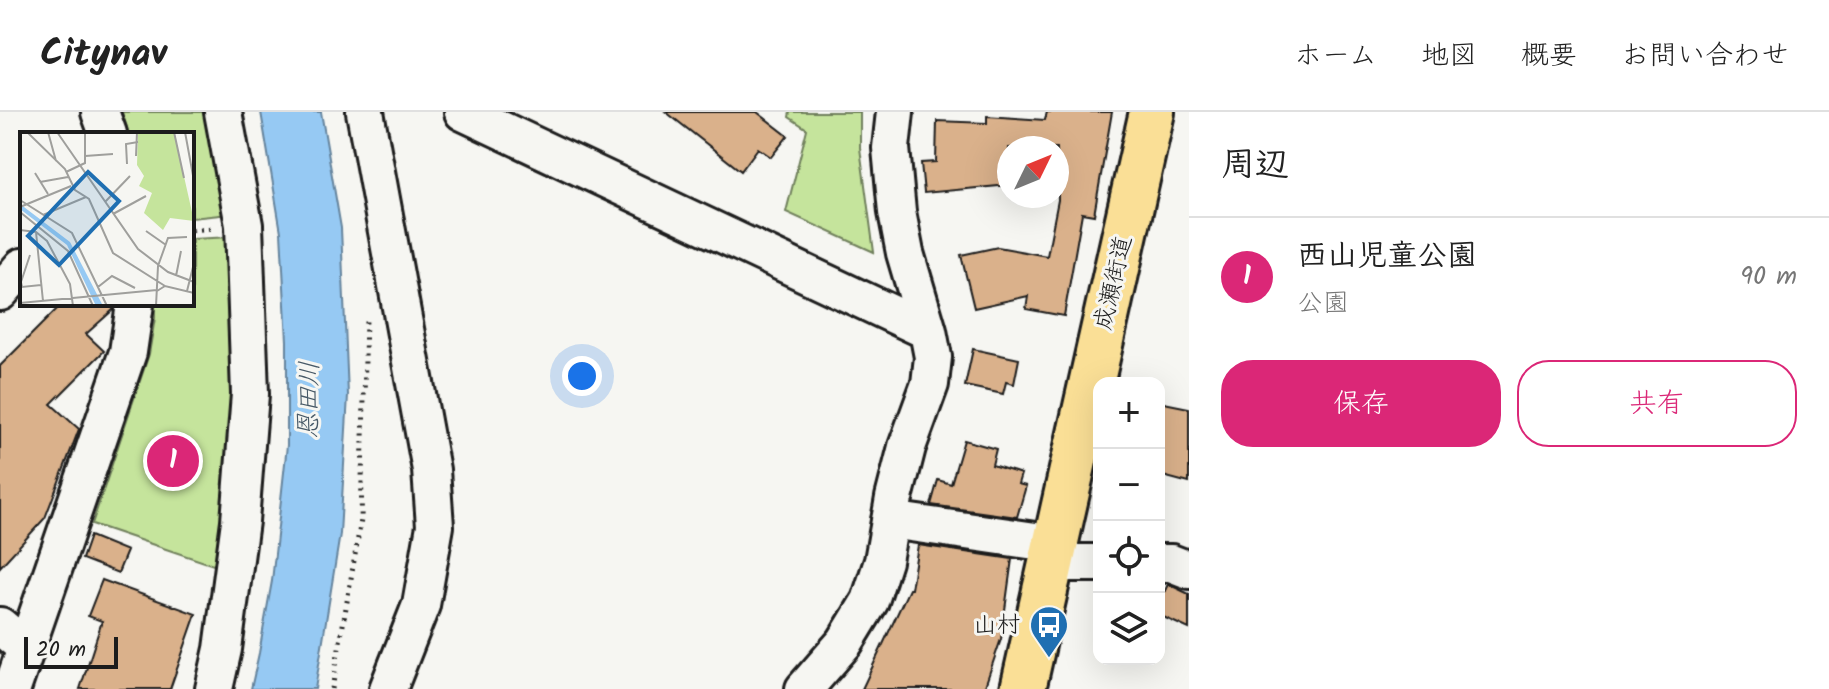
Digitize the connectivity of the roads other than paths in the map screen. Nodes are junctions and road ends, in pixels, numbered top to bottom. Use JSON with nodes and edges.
{"nodes":[{"id":1,"x":100,"y":112,"type":"edge"},
{"id":2,"x":223,"y":112,"type":"edge"},
{"id":3,"x":365,"y":112,"type":"edge"},
{"id":4,"x":463,"y":112,"type":"edge"},
{"id":5,"x":895,"y":112,"type":"edge"},
{"id":6,"x":1152,"y":112,"type":"edge"},
{"id":7,"x":107,"y":132,"type":"edge"},
{"id":8,"x":20,"y":269,"type":"edge"},
{"id":9,"x":0,"y":292,"type":"edge"},
{"id":10,"x":135,"y":306,"type":"edge"},
{"id":11,"x":928,"y":331,"type":"junction"},
{"id":12,"x":890,"y":520,"type":"junction"},
{"id":13,"x":1053,"y":554,"type":"junction"},
{"id":14,"x":1093,"y":562,"type":"edge"},
{"id":15,"x":1165,"y":563,"type":"edge"},
{"id":16,"x":1189,"y":570,"type":"edge"},
{"id":17,"x":13,"y":637,"type":"edge"},
{"id":18,"x":12,"y":689,"type":"edge"},
{"id":19,"x":214,"y":689,"type":"edge"},
{"id":20,"x":388,"y":689,"type":"edge"},
{"id":21,"x":804,"y":689,"type":"edge"},
{"id":22,"x":1023,"y":689,"type":"edge"}],
"edges":[{"from":1,"to":7,"type":"street"},
{"from":2,"to":19,"type":"street"},
{"from":3,"to":20,"type":"street"},
{"from":4,"to":11,"type":"street"},
{"from":5,"to":11,"type":"street"},
{"from":6,"to":13,"type":"main road","name":"成瀬街道"},
{"from":8,"to":9,"type":"street"},
{"from":10,"to":17,"type":"street"},
{"from":11,"to":12,"type":"street"},
{"from":12,"to":13,"type":"street"},
{"from":12,"to":21,"type":"street"},
{"from":13,"to":14,"type":"street"},
{"from":13,"to":22,"type":"main road","name":"成瀬街道"},
{"from":15,"to":16,"type":"street"},
{"from":17,"to":18,"type":"street"}]}
